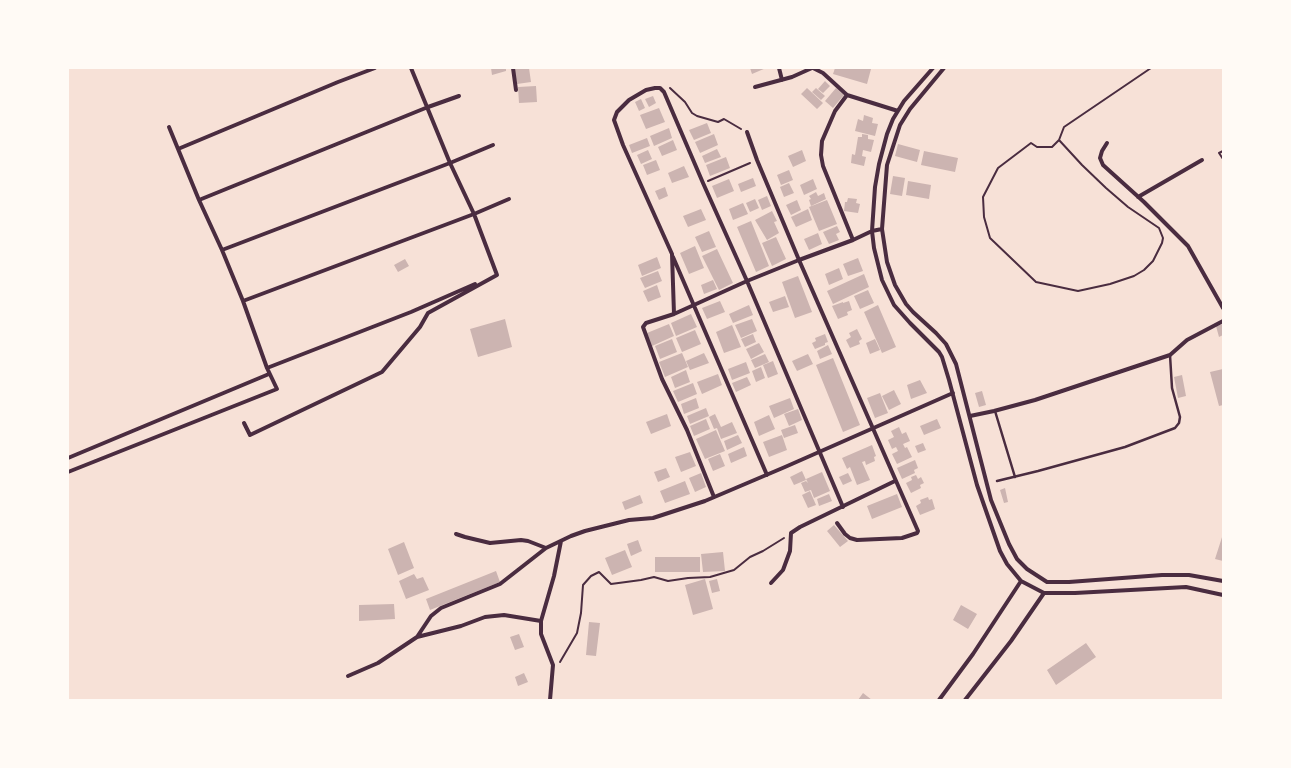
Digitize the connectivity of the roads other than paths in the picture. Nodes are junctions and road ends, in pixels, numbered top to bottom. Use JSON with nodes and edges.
{"nodes":[{"id":1,"x":375,"y":68,"type":"edge"},
{"id":2,"x":411,"y":68,"type":"edge"},
{"id":3,"x":513,"y":68,"type":"edge"},
{"id":4,"x":779,"y":68,"type":"edge"},
{"id":5,"x":812,"y":68,"type":"edge"},
{"id":6,"x":933,"y":68,"type":"edge"},
{"id":7,"x":944,"y":68,"type":"edge"},
{"id":8,"x":782,"y":80,"type":"junction"},
{"id":9,"x":755,"y":87,"type":"dead end"},
{"id":10,"x":516,"y":90,"type":"dead end"},
{"id":11,"x":847,"y":95,"type":"junction"},
{"id":12,"x":459,"y":96,"type":"dead end"},
{"id":13,"x":428,"y":107,"type":"junction"},
{"id":14,"x":898,"y":111,"type":"junction"},
{"id":15,"x":169,"y":127,"type":"dead end"},
{"id":16,"x":747,"y":132,"type":"road end"},
{"id":17,"x":1107,"y":143,"type":"dead end"},
{"id":18,"x":493,"y":145,"type":"dead end"},
{"id":19,"x":178,"y":149,"type":"junction"},
{"id":20,"x":1202,"y":160,"type":"dead end"},
{"id":21,"x":450,"y":163,"type":"junction"},
{"id":22,"x":1138,"y":197,"type":"junction"},
{"id":23,"x":509,"y":199,"type":"dead end"},
{"id":24,"x":199,"y":200,"type":"junction"},
{"id":25,"x":474,"y":214,"type":"junction"},
{"id":26,"x":882,"y":229,"type":"junction"},
{"id":27,"x":872,"y":231,"type":"junction"},
{"id":28,"x":853,"y":240,"type":"junction"},
{"id":29,"x":222,"y":250,"type":"junction"},
{"id":30,"x":672,"y":254,"type":"junction"},
{"id":31,"x":799,"y":260,"type":"junction"},
{"id":32,"x":497,"y":275,"type":"junction"},
{"id":33,"x":747,"y":281,"type":"junction"},
{"id":34,"x":243,"y":301,"type":"junction"},
{"id":35,"x":694,"y":305,"type":"junction"},
{"id":36,"x":1223,"y":308,"type":"edge"},
{"id":37,"x":674,"y":314,"type":"junction"},
{"id":38,"x":1223,"y":321,"type":"edge"},
{"id":39,"x":1170,"y":355,"type":"junction"},
{"id":40,"x":267,"y":368,"type":"junction"},
{"id":41,"x":269,"y":374,"type":"junction"},
{"id":42,"x":953,"y":393,"type":"junction"},
{"id":43,"x":994,"y":411,"type":"junction"},
{"id":44,"x":970,"y":416,"type":"junction"},
{"id":45,"x":244,"y":422,"type":"dead end"},
{"id":46,"x":872,"y":429,"type":"junction"},
{"id":47,"x":819,"y":452,"type":"junction"},
{"id":48,"x":68,"y":458,"type":"edge"},
{"id":49,"x":68,"y":472,"type":"edge"},
{"id":50,"x":767,"y":475,"type":"junction"},
{"id":51,"x":1015,"y":477,"type":"junction"},
{"id":52,"x":895,"y":481,"type":"junction"},
{"id":53,"x":997,"y":481,"type":"dead end"},
{"id":54,"x":714,"y":497,"type":"junction"},
{"id":55,"x":843,"y":507,"type":"junction"},
{"id":56,"x":837,"y":523,"type":"dead end"},
{"id":57,"x":456,"y":534,"type":"dead end"},
{"id":58,"x":561,"y":541,"type":"junction"},
{"id":59,"x":546,"y":548,"type":"junction"},
{"id":60,"x":1021,"y":581,"type":"junction"},
{"id":61,"x":1223,"y":581,"type":"edge"},
{"id":62,"x":771,"y":583,"type":"dead end"},
{"id":63,"x":1044,"y":593,"type":"junction"},
{"id":64,"x":1223,"y":596,"type":"edge"},
{"id":65,"x":541,"y":622,"type":"junction"},
{"id":66,"x":417,"y":637,"type":"junction"},
{"id":67,"x":348,"y":676,"type":"dead end"},
{"id":68,"x":550,"y":700,"type":"edge"},
{"id":69,"x":940,"y":700,"type":"edge"},
{"id":70,"x":965,"y":700,"type":"edge"}],
"edges":[{"from":1,"to":19,"type":"street"},
{"from":2,"to":13,"type":"street"},
{"from":3,"to":10,"type":"street"},
{"from":4,"to":8,"type":"street"},
{"from":5,"to":8,"type":"street"},
{"from":5,"to":11,"type":"street"},
{"from":6,"to":14,"type":"street"},
{"from":7,"to":26,"type":"street"},
{"from":8,"to":9,"type":"street"},
{"from":11,"to":14,"type":"street"},
{"from":11,"to":28,"type":"street"},
{"from":12,"to":13,"type":"street"},
{"from":13,"to":21,"type":"street"},
{"from":13,"to":24,"type":"street"},
{"from":14,"to":27,"type":"street"},
{"from":15,"to":19,"type":"street"},
{"from":16,"to":31,"type":"street"},
{"from":17,"to":22,"type":"street"},
{"from":18,"to":21,"type":"street"},
{"from":19,"to":24,"type":"street"},
{"from":20,"to":22,"type":"street"},
{"from":21,"to":25,"type":"street"},
{"from":21,"to":29,"type":"street"},
{"from":22,"to":36,"type":"street"},
{"from":23,"to":25,"type":"street"},
{"from":24,"to":29,"type":"street"},
{"from":25,"to":32,"type":"street"},
{"from":25,"to":34,"type":"street"},
{"from":26,"to":27,"type":"street"},
{"from":26,"to":44,"type":"street"},
{"from":27,"to":28,"type":"street"},
{"from":27,"to":42,"type":"street"},
{"from":28,"to":31,"type":"street"},
{"from":29,"to":34,"type":"street"},
{"from":30,"to":33,"type":"street"},
{"from":30,"to":35,"type":"street"},
{"from":30,"to":37,"type":"street"},
{"from":31,"to":33,"type":"street"},
{"from":31,"to":46,"type":"street"},
{"from":32,"to":40,"type":"street"},
{"from":32,"to":45,"type":"street"},
{"from":33,"to":35,"type":"street"},
{"from":33,"to":47,"type":"street"},
{"from":34,"to":40,"type":"street"},
{"from":35,"to":37,"type":"street"},
{"from":35,"to":50,"type":"street"},
{"from":37,"to":54,"type":"street"},
{"from":38,"to":39,"type":"street"},
{"from":39,"to":43,"type":"street"},
{"from":39,"to":51,"type":"lane"},
{"from":40,"to":41,"type":"street"},
{"from":41,"to":48,"type":"street"},
{"from":41,"to":49,"type":"street"},
{"from":42,"to":46,"type":"street"},
{"from":42,"to":60,"type":"street"},
{"from":43,"to":44,"type":"street"},
{"from":43,"to":51,"type":"lane"},
{"from":44,"to":61,"type":"street"},
{"from":46,"to":47,"type":"street"},
{"from":46,"to":52,"type":"street"},
{"from":47,"to":50,"type":"street"},
{"from":47,"to":55,"type":"street"},
{"from":50,"to":54,"type":"street"},
{"from":51,"to":53,"type":"lane"},
{"from":52,"to":55,"type":"street"},
{"from":52,"to":56,"type":"street"},
{"from":54,"to":58,"type":"street"},
{"from":55,"to":62,"type":"street"},
{"from":57,"to":59,"type":"street"},
{"from":58,"to":59,"type":"street"},
{"from":58,"to":65,"type":"street"},
{"from":59,"to":66,"type":"street"},
{"from":60,"to":63,"type":"street"},
{"from":60,"to":69,"type":"street"},
{"from":63,"to":64,"type":"street"},
{"from":63,"to":70,"type":"street"},
{"from":65,"to":66,"type":"street"},
{"from":65,"to":68,"type":"street"},
{"from":66,"to":67,"type":"street"}]}
